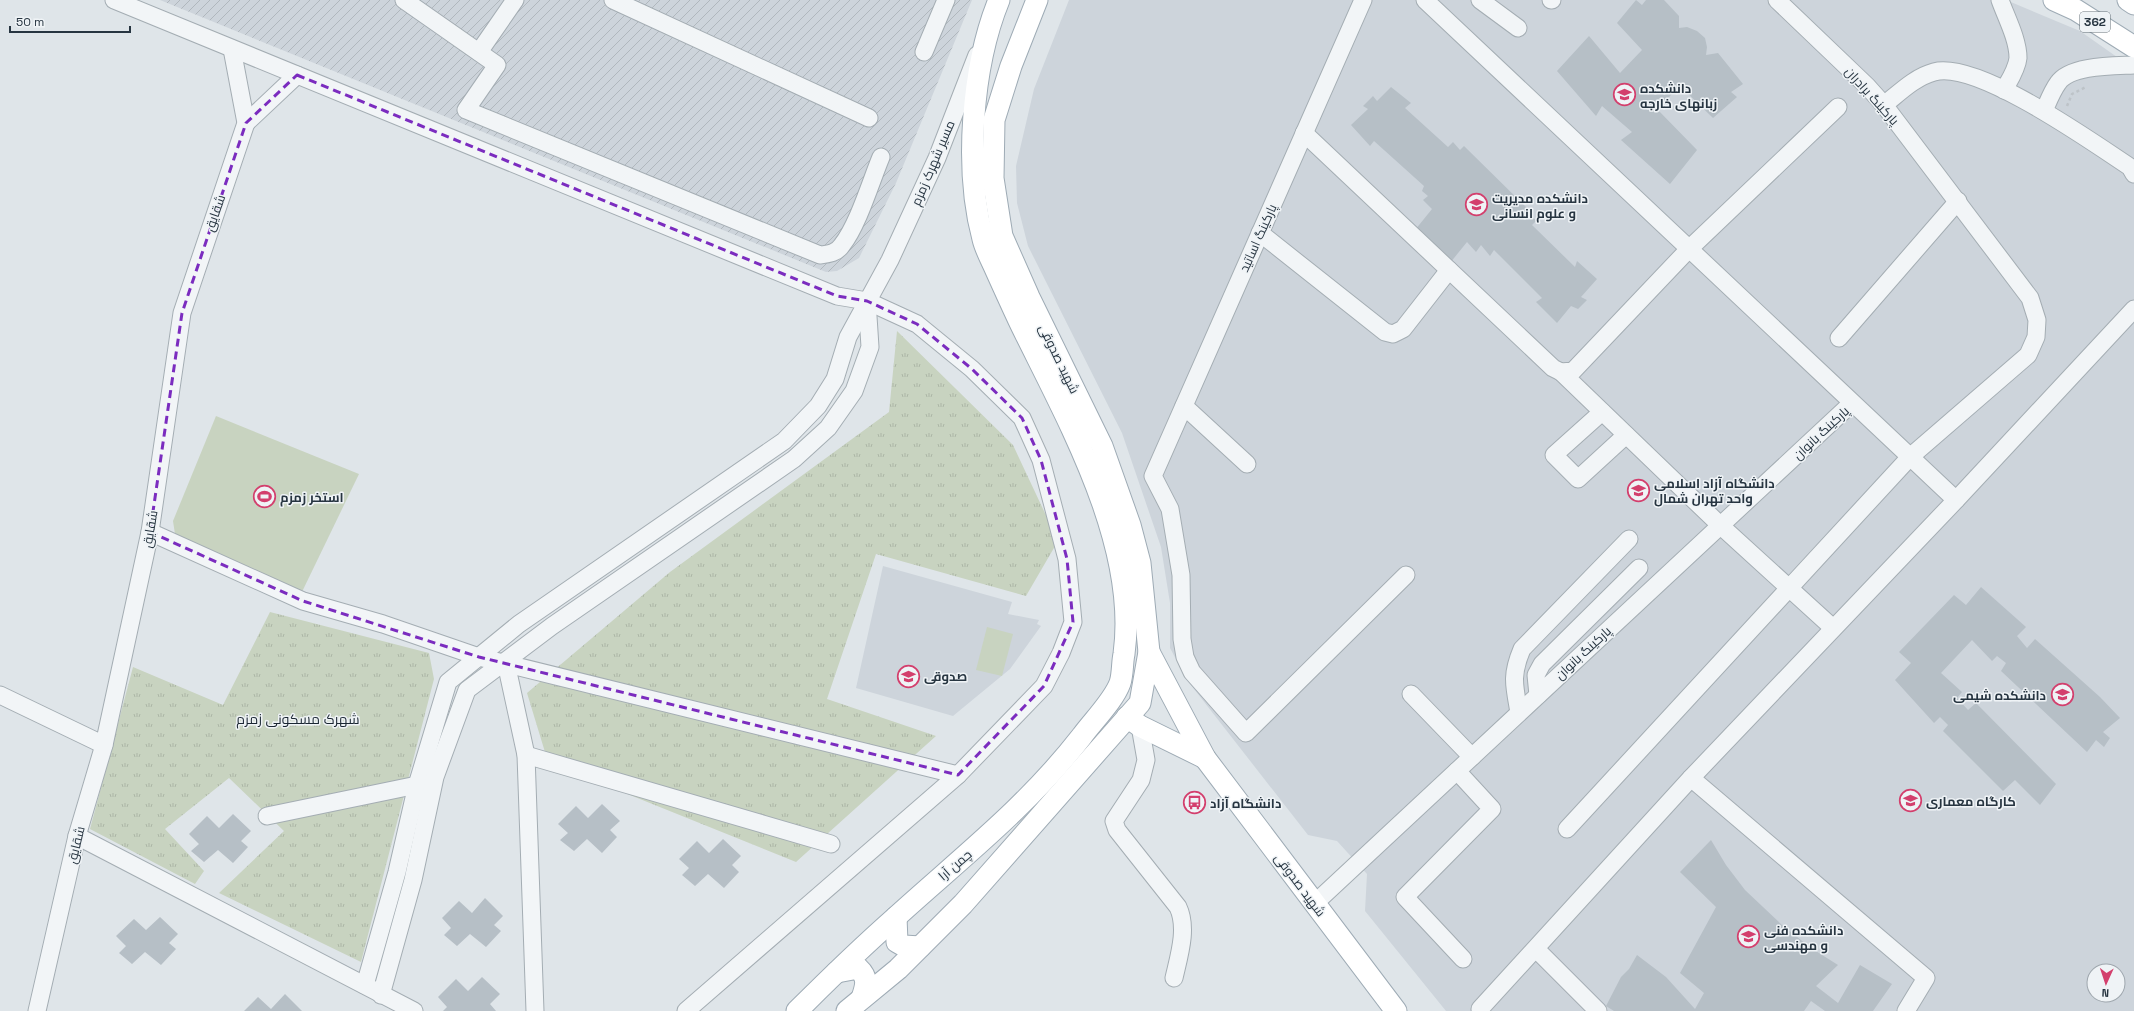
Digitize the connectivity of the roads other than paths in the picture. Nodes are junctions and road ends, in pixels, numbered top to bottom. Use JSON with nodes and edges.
{"nodes":[{"id":1,"x":114,"y":0,"type":"edge"},
{"id":2,"x":404,"y":0,"type":"edge"},
{"id":3,"x":515,"y":0,"type":"edge"},
{"id":4,"x":613,"y":0,"type":"edge"},
{"id":5,"x":946,"y":0,"type":"edge"},
{"id":6,"x":999,"y":0,"type":"edge"},
{"id":7,"x":1037,"y":0,"type":"edge"},
{"id":8,"x":1362,"y":0,"type":"edge"},
{"id":9,"x":1425,"y":0,"type":"edge"},
{"id":10,"x":1480,"y":0,"type":"edge"},
{"id":11,"x":1777,"y":0,"type":"edge"},
{"id":12,"x":2000,"y":0,"type":"edge"},
{"id":13,"x":2054,"y":0,"type":"edge"},
{"id":14,"x":2128,"y":0,"type":"edge"},
{"id":15,"x":2134,"y":4,"type":"edge"},
{"id":16,"x":990,"y":21,"type":"junction"},
{"id":17,"x":1518,"y":28,"type":"dead end"},
{"id":18,"x":2134,"y":48,"type":"edge"},
{"id":19,"x":232,"y":49,"type":"junction"},
{"id":20,"x":479,"y":52,"type":"junction"},
{"id":21,"x":924,"y":52,"type":"dead end"},
{"id":22,"x":2134,"y":65,"type":"edge"},
{"id":23,"x":296,"y":75,"type":"junction"},
{"id":24,"x":2004,"y":90,"type":"junction"},
{"id":25,"x":1884,"y":105,"type":"junction"},
{"id":26,"x":1838,"y":107,"type":"dead end"},
{"id":27,"x":2044,"y":111,"type":"junction"},
{"id":28,"x":869,"y":118,"type":"dead end"},
{"id":29,"x":246,"y":123,"type":"junction"},
{"id":30,"x":948,"y":125,"type":"junction"},
{"id":31,"x":1304,"y":133,"type":"junction"},
{"id":32,"x":972,"y":137,"type":"junction"},
{"id":33,"x":881,"y":157,"type":"dead end"},
{"id":34,"x":2134,"y":174,"type":"edge"},
{"id":35,"x":1958,"y":201,"type":"junction"},
{"id":36,"x":1260,"y":233,"type":"junction"},
{"id":37,"x":1688,"y":249,"type":"junction"},
{"id":38,"x":1449,"y":270,"type":"junction"},
{"id":39,"x":867,"y":301,"type":"junction"},
{"id":40,"x":2134,"y":309,"type":"edge"},
{"id":41,"x":1839,"y":338,"type":"dead end"},
{"id":42,"x":1561,"y":372,"type":"junction"},
{"id":43,"x":1852,"y":403,"type":"junction"},
{"id":44,"x":1184,"y":406,"type":"junction"},
{"id":45,"x":1602,"y":412,"type":"junction"},
{"id":46,"x":1626,"y":435,"type":"junction"},
{"id":47,"x":1910,"y":457,"type":"junction"},
{"id":48,"x":1247,"y":464,"type":"dead end"},
{"id":49,"x":1956,"y":500,"type":"junction"},
{"id":50,"x":1721,"y":526,"type":"junction"},
{"id":51,"x":150,"y":532,"type":"junction"},
{"id":52,"x":1629,"y":539,"type":"dead end"},
{"id":53,"x":1639,"y":568,"type":"dead end"},
{"id":54,"x":1406,"y":575,"type":"dead end"},
{"id":55,"x":1789,"y":588,"type":"junction"},
{"id":56,"x":1833,"y":628,"type":"junction"},
{"id":57,"x":1149,"y":652,"type":"junction"},
{"id":58,"x":479,"y":657,"type":"junction"},
{"id":59,"x":506,"y":663,"type":"junction"},
{"id":60,"x":1411,"y":694,"type":"dead end"},
{"id":61,"x":0,"y":695,"type":"edge"},
{"id":62,"x":1538,"y":695,"type":"junction"},
{"id":63,"x":1103,"y":710,"type":"joint"},
{"id":64,"x":1519,"y":712,"type":"junction"},
{"id":65,"x":1134,"y":721,"type":"junction"},
{"id":66,"x":104,"y":745,"type":"junction"},
{"id":67,"x":526,"y":755,"type":"junction"},
{"id":68,"x":1472,"y":757,"type":"junction"},
{"id":69,"x":1205,"y":758,"type":"junction"},
{"id":70,"x":1457,"y":771,"type":"junction"},
{"id":71,"x":958,"y":775,"type":"junction"},
{"id":72,"x":435,"y":777,"type":"junction"},
{"id":73,"x":1691,"y":778,"type":"junction"},
{"id":74,"x":417,"y":785,"type":"junction"},
{"id":75,"x":267,"y":816,"type":"dead end"},
{"id":76,"x":1567,"y":829,"type":"dead end"},
{"id":77,"x":77,"y":836,"type":"junction"},
{"id":78,"x":832,"y":844,"type":"dead end"},
{"id":79,"x":397,"y":872,"type":"junction"},
{"id":80,"x":412,"y":880,"type":"junction"},
{"id":81,"x":1314,"y":904,"type":"junction"},
{"id":82,"x":896,"y":916,"type":"junction"},
{"id":83,"x":920,"y":947,"type":"junction"},
{"id":84,"x":1536,"y":949,"type":"junction"},
{"id":85,"x":1463,"y":959,"type":"dead end"},
{"id":86,"x":837,"y":972,"type":"junction"},
{"id":87,"x":1174,"y":978,"type":"dead end"},
{"id":88,"x":365,"y":985,"type":"junction"},
{"id":89,"x":381,"y":995,"type":"junction"},
{"id":90,"x":854,"y":1005,"type":"edge"},
{"id":91,"x":1480,"y":1010,"type":"dead end"},
{"id":92,"x":38,"y":1011,"type":"edge"},
{"id":93,"x":414,"y":1011,"type":"edge"},
{"id":94,"x":535,"y":1011,"type":"edge"},
{"id":95,"x":686,"y":1011,"type":"edge"},
{"id":96,"x":797,"y":1011,"type":"edge"},
{"id":97,"x":1396,"y":1011,"type":"edge"},
{"id":98,"x":1598,"y":1011,"type":"edge"},
{"id":99,"x":1906,"y":1011,"type":"edge"}],
"edges":[{"from":1,"to":19,"type":"street"},
{"from":2,"to":20,"type":"street"},
{"from":3,"to":20,"type":"street"},
{"from":4,"to":28,"type":"street"},
{"from":5,"to":21,"type":"street"},
{"from":6,"to":16,"type":"main road","name":"شهید صدوقی"},
{"from":7,"to":57,"type":"main road","name":"شهید صدوقی"},
{"from":8,"to":31,"type":"street","name":"پارکینگ اساتید"},
{"from":9,"to":37,"type":"street"},
{"from":10,"to":17,"type":"street"},
{"from":11,"to":25,"type":"street","name":"پارکینگ برادران"},
{"from":12,"to":24,"type":"street"},
{"from":13,"to":18,"type":"main road","number":"362"},
{"from":14,"to":15,"type":"main road"},
{"from":16,"to":30,"type":"street","name":"مسیر شهرک زمزم"},
{"from":16,"to":32,"type":"main road","name":"شهید صدوقی"},
{"from":19,"to":23,"type":"street"},
{"from":19,"to":29,"type":"street","name":"شقایق"},
{"from":20,"to":33,"type":"street"},
{"from":22,"to":27,"type":"street"},
{"from":23,"to":29,"type":"street"},
{"from":23,"to":39,"type":"street"},
{"from":24,"to":25,"type":"street"},
{"from":24,"to":27,"type":"street"},
{"from":25,"to":35,"type":"street","name":"پارکینگ برادران"},
{"from":26,"to":37,"type":"street"},
{"from":27,"to":34,"type":"street"},
{"from":29,"to":51,"type":"street","name":"شقایق"},
{"from":30,"to":32,"type":"street"},
{"from":30,"to":39,"type":"street","name":"مسیر شهرک زمزم"},
{"from":31,"to":36,"type":"street","name":"پارکینگ اساتید"},
{"from":31,"to":38,"type":"street"},
{"from":32,"to":63,"type":"main road","name":"شهید صدوقی"},
{"from":35,"to":41,"type":"street"},
{"from":35,"to":47,"type":"street","name":"پارکینگ برادران"},
{"from":36,"to":38,"type":"street"},
{"from":36,"to":44,"type":"street","name":"پارکینگ اساتید"},
{"from":37,"to":42,"type":"street"},
{"from":37,"to":43,"type":"street"},
{"from":38,"to":42,"type":"street"},
{"from":39,"to":58,"type":"street","name":"مسیر شهرک زمزم"},
{"from":39,"to":59,"type":"street"},
{"from":39,"to":71,"type":"street"},
{"from":40,"to":49,"type":"street"},
{"from":42,"to":45,"type":"street"},
{"from":43,"to":47,"type":"street"},
{"from":43,"to":50,"type":"street","name":"پارکینگ بانوان"},
{"from":44,"to":48,"type":"street"},
{"from":44,"to":54,"type":"street","name":"پارکینگ اساتید"},
{"from":45,"to":46,"type":"street"},
{"from":45,"to":46,"type":"street"},
{"from":46,"to":50,"type":"street"},
{"from":47,"to":49,"type":"street"},
{"from":47,"to":55,"type":"street","name":"پارکینگ برادران"},
{"from":49,"to":56,"type":"street"},
{"from":50,"to":55,"type":"street"},
{"from":50,"to":62,"type":"street","name":"پارکینگ بانوان"},
{"from":51,"to":58,"type":"street"},
{"from":51,"to":66,"type":"street","name":"شقایق"},
{"from":52,"to":64,"type":"street"},
{"from":53,"to":62,"type":"street"},
{"from":55,"to":56,"type":"street"},
{"from":55,"to":76,"type":"street","name":"پارکینگ برادران"},
{"from":56,"to":73,"type":"street"},
{"from":57,"to":65,"type":"main road","name":"شهید صدوقی"},
{"from":57,"to":69,"type":"main road","name":"شهید صدوقی"},
{"from":58,"to":59,"type":"street"},
{"from":58,"to":74,"type":"street","name":"مسیر شهرک زمزم"},
{"from":59,"to":67,"type":"street"},
{"from":59,"to":71,"type":"street"},
{"from":59,"to":72,"type":"street"},
{"from":60,"to":68,"type":"street"},
{"from":61,"to":66,"type":"street"},
{"from":62,"to":64,"type":"street","name":"پارکینگ بانوان"},
{"from":63,"to":82,"type":"main road","name":"چمن آرا"},
{"from":64,"to":68,"type":"street","name":"پارکینگ بانوان"},
{"from":65,"to":69,"type":"main road"},
{"from":65,"to":83,"type":"main road"},
{"from":65,"to":87,"type":"street"},
{"from":66,"to":77,"type":"street","name":"شقایق"},
{"from":67,"to":78,"type":"street"},
{"from":67,"to":94,"type":"street"},
{"from":68,"to":70,"type":"street","name":"پارکینگ بانوان"},
{"from":69,"to":81,"type":"main road","name":"شهید صدوقی"},
{"from":70,"to":81,"type":"street","name":"پارکینگ بانوان"},
{"from":70,"to":85,"type":"street"},
{"from":71,"to":95,"type":"street"},
{"from":72,"to":74,"type":"street"},
{"from":72,"to":80,"type":"street"},
{"from":73,"to":84,"type":"street"},
{"from":73,"to":99,"type":"street"},
{"from":74,"to":75,"type":"street"},
{"from":74,"to":79,"type":"street","name":"مسیر شهرک زمزم"},
{"from":77,"to":88,"type":"street"},
{"from":77,"to":92,"type":"street","name":"شقایق"},
{"from":79,"to":80,"type":"street"},
{"from":79,"to":88,"type":"street","name":"مسیر شهرک زمزم"},
{"from":80,"to":89,"type":"street"},
{"from":81,"to":97,"type":"main road","name":"شهید صدوقی"},
{"from":82,"to":83,"type":"main road"},
{"from":82,"to":86,"type":"main road","name":"چمن آرا"},
{"from":83,"to":90,"type":"main road"},
{"from":84,"to":91,"type":"street"},
{"from":84,"to":98,"type":"street"},
{"from":86,"to":90,"type":"main road"},
{"from":86,"to":96,"type":"main road","name":"چمن آرا"},
{"from":88,"to":89,"type":"street"},
{"from":89,"to":93,"type":"street"}]}
